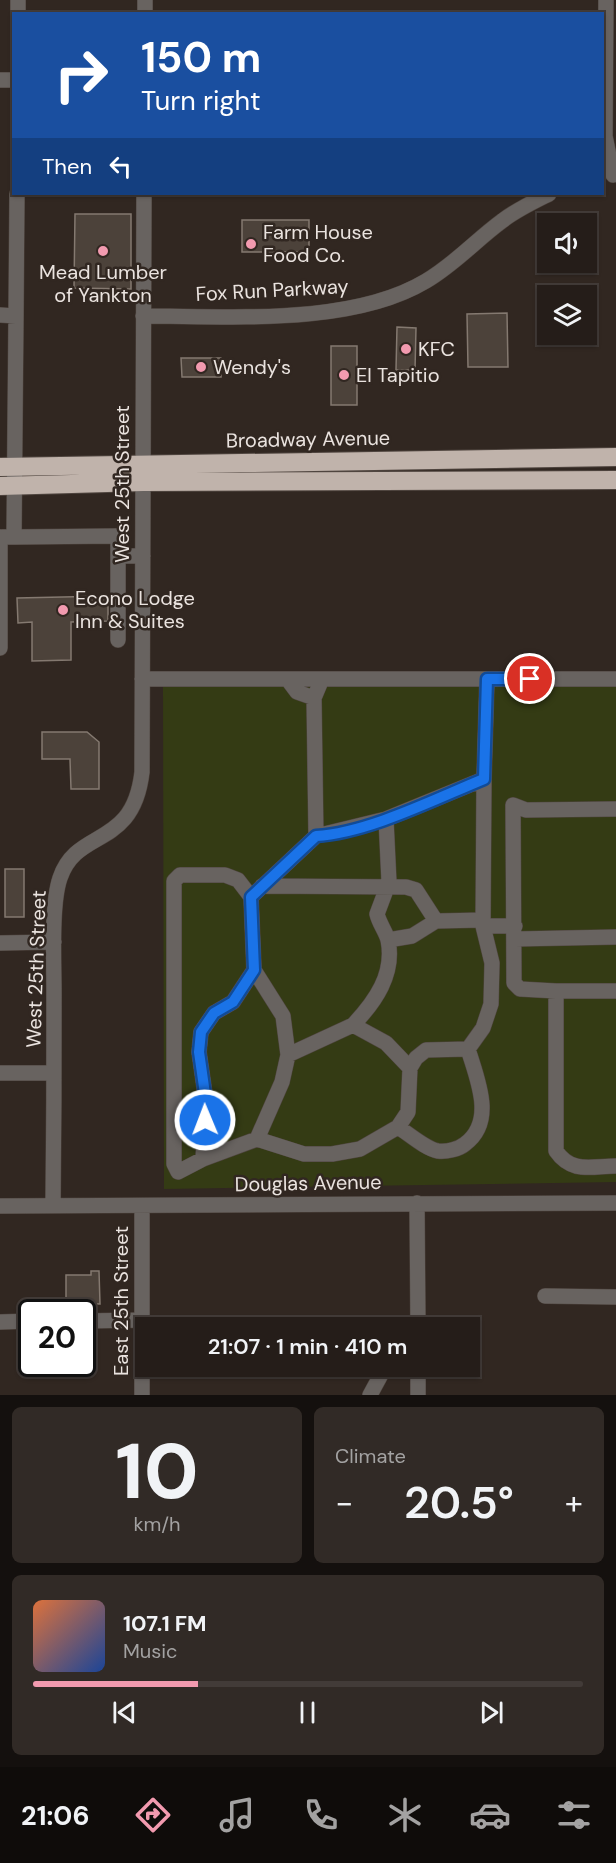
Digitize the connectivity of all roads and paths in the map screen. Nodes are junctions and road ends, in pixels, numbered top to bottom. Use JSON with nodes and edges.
{"nodes":[{"id":1,"x":606,"y":0,"type":"edge"},
{"id":2,"x":611,"y":175,"type":"edge"},
{"id":3,"x":17,"y":195,"type":"edge"},
{"id":4,"x":144,"y":195,"type":"edge"},
{"id":5,"x":547,"y":195,"type":"edge"},
{"id":6,"x":0,"y":315,"type":"edge"},
{"id":7,"x":16,"y":316,"type":"junction"},
{"id":8,"x":143,"y":316,"type":"junction"},
{"id":9,"x":8,"y":351,"type":"edge"},
{"id":10,"x":7,"y":403,"type":"edge"},
{"id":11,"x":616,"y":457,"type":"edge"},
{"id":12,"x":7,"y":467,"type":"edge"},
{"id":13,"x":143,"y":473,"type":"junction"},
{"id":14,"x":616,"y":480,"type":"edge"},
{"id":15,"x":7,"y":486,"type":"edge"},
{"id":16,"x":5,"y":537,"type":"edge"},
{"id":17,"x":118,"y":556,"type":"junction"},
{"id":18,"x":143,"y":556,"type":"junction"},
{"id":19,"x":118,"y":640,"type":"dead end"},
{"id":20,"x":0,"y":648,"type":"edge"},
{"id":21,"x":142,"y":679,"type":"junction"},
{"id":22,"x":322,"y":679,"type":"junction"},
{"id":23,"x":487,"y":679,"type":"junction"},
{"id":24,"x":616,"y":679,"type":"edge"},
{"id":25,"x":288,"y":680,"type":"junction"},
{"id":26,"x":314,"y":698,"type":"junction"},
{"id":27,"x":484,"y":779,"type":"junction"},
{"id":28,"x":616,"y":809,"type":"edge"},
{"id":29,"x":386,"y":819,"type":"junction"},
{"id":30,"x":316,"y":836,"type":"junction"},
{"id":31,"x":386,"y":888,"type":"junction"},
{"id":32,"x":256,"y":891,"type":"junction"},
{"id":33,"x":436,"y":921,"type":"junction"},
{"id":34,"x":483,"y":923,"type":"junction"},
{"id":35,"x":515,"y":932,"type":"junction"},
{"id":36,"x":616,"y":937,"type":"edge"},
{"id":37,"x":388,"y":940,"type":"junction"},
{"id":38,"x":54,"y":942,"type":"junction"},
{"id":39,"x":0,"y":943,"type":"edge"},
{"id":40,"x":254,"y":970,"type":"junction"},
{"id":41,"x":555,"y":991,"type":"junction"},
{"id":42,"x":616,"y":991,"type":"edge"},
{"id":43,"x":353,"y":1025,"type":"junction"},
{"id":44,"x":468,"y":1049,"type":"junction"},
{"id":45,"x":288,"y":1055,"type":"junction"},
{"id":46,"x":410,"y":1068,"type":"junction"},
{"id":47,"x":0,"y":1073,"type":"edge"},
{"id":48,"x":54,"y":1073,"type":"junction"},
{"id":49,"x":398,"y":1127,"type":"junction"},
{"id":50,"x":257,"y":1139,"type":"junction"},
{"id":51,"x":203,"y":1159,"type":"junction"},
{"id":52,"x":616,"y":1166,"type":"edge"},
{"id":53,"x":417,"y":1203,"type":"junction"},
{"id":54,"x":616,"y":1203,"type":"edge"},
{"id":55,"x":0,"y":1206,"type":"edge"},
{"id":56,"x":53,"y":1206,"type":"junction"},
{"id":57,"x":142,"y":1207,"type":"junction"},
{"id":58,"x":545,"y":1296,"type":"dead end"},
{"id":59,"x":616,"y":1298,"type":"edge"},
{"id":60,"x":142,"y":1317,"type":"edge"},
{"id":61,"x":418,"y":1317,"type":"edge"},
{"id":62,"x":135,"y":1320,"type":"edge"},
{"id":63,"x":96,"y":1321,"type":"edge"},
{"id":64,"x":0,"y":1322,"type":"edge"},
{"id":65,"x":18,"y":1322,"type":"edge"},
{"id":66,"x":142,"y":1377,"type":"edge"},
{"id":67,"x":380,"y":1377,"type":"edge"},
{"id":68,"x":418,"y":1377,"type":"edge"},
{"id":69,"x":142,"y":1395,"type":"edge"},
{"id":70,"x":370,"y":1395,"type":"edge"},
{"id":71,"x":418,"y":1395,"type":"edge"}],
"edges":[{"from":1,"to":2,"type":"street"},
{"from":3,"to":7,"type":"street"},
{"from":4,"to":8,"type":"street","name":"West 25th Street"},
{"from":5,"to":8,"type":"street","name":"Fox Run Parkway"},
{"from":6,"to":7,"type":"street"},
{"from":7,"to":9,"type":"street"},
{"from":8,"to":13,"type":"street","name":"West 25th Street"},
{"from":9,"to":10,"type":"street"},
{"from":10,"to":12,"type":"street"},
{"from":11,"to":13,"type":"highway","name":"Broadway Avenue"},
{"from":12,"to":13,"type":"highway","name":"Broadway Avenue"},
{"from":12,"to":15,"type":"street"},
{"from":13,"to":14,"type":"highway","name":"Broadway Avenue"},
{"from":13,"to":15,"type":"highway","name":"Broadway Avenue"},
{"from":13,"to":18,"type":"street","name":"West 25th Street"},
{"from":15,"to":16,"type":"street"},
{"from":16,"to":17,"type":"street"},
{"from":16,"to":20,"type":"street"},
{"from":17,"to":18,"type":"street"},
{"from":17,"to":19,"type":"street"},
{"from":18,"to":21,"type":"street","name":"West 25th Street"},
{"from":21,"to":25,"type":"street"},
{"from":21,"to":38,"type":"street","name":"West 25th Street"},
{"from":22,"to":23,"type":"street"},
{"from":22,"to":25,"type":"street"},
{"from":22,"to":26,"type":"street"},
{"from":23,"to":24,"type":"street"},
{"from":23,"to":27,"type":"street"},
{"from":25,"to":26,"type":"street"},
{"from":26,"to":30,"type":"street"},
{"from":27,"to":29,"type":"street"},
{"from":27,"to":34,"type":"street"},
{"from":28,"to":35,"type":"street"},
{"from":29,"to":30,"type":"street"},
{"from":29,"to":31,"type":"street"},
{"from":30,"to":32,"type":"street"},
{"from":31,"to":32,"type":"street"},
{"from":31,"to":33,"type":"street"},
{"from":31,"to":37,"type":"street"},
{"from":32,"to":40,"type":"street"},
{"from":32,"to":51,"type":"street"},
{"from":33,"to":34,"type":"street"},
{"from":33,"to":37,"type":"street"},
{"from":34,"to":35,"type":"street"},
{"from":34,"to":44,"type":"street"},
{"from":35,"to":36,"type":"street"},
{"from":35,"to":41,"type":"street"},
{"from":37,"to":43,"type":"street"},
{"from":38,"to":39,"type":"street"},
{"from":38,"to":48,"type":"street","name":"West 25th Street"},
{"from":40,"to":45,"type":"street"},
{"from":40,"to":51,"type":"street"},
{"from":41,"to":42,"type":"street"},
{"from":41,"to":52,"type":"street"},
{"from":43,"to":45,"type":"street"},
{"from":43,"to":46,"type":"street"},
{"from":44,"to":46,"type":"street"},
{"from":44,"to":49,"type":"street"},
{"from":45,"to":50,"type":"street"},
{"from":46,"to":49,"type":"street"},
{"from":47,"to":48,"type":"street"},
{"from":48,"to":56,"type":"street","name":"West 25th Street"},
{"from":49,"to":50,"type":"street"},
{"from":50,"to":51,"type":"street"},
{"from":53,"to":54,"type":"street","name":"Douglas Avenue"},
{"from":53,"to":57,"type":"street","name":"Douglas Avenue"},
{"from":53,"to":61,"type":"street"},
{"from":55,"to":56,"type":"street","name":"Douglas Avenue"},
{"from":56,"to":57,"type":"street","name":"Douglas Avenue"},
{"from":57,"to":60,"type":"street","name":"East 25th Street"},
{"from":58,"to":59,"type":"street"},
{"from":62,"to":63,"type":"street"},
{"from":64,"to":65,"type":"street"},
{"from":66,"to":69,"type":"street","name":"East 25th Street"},
{"from":67,"to":70,"type":"street"},
{"from":68,"to":71,"type":"street"}]}
